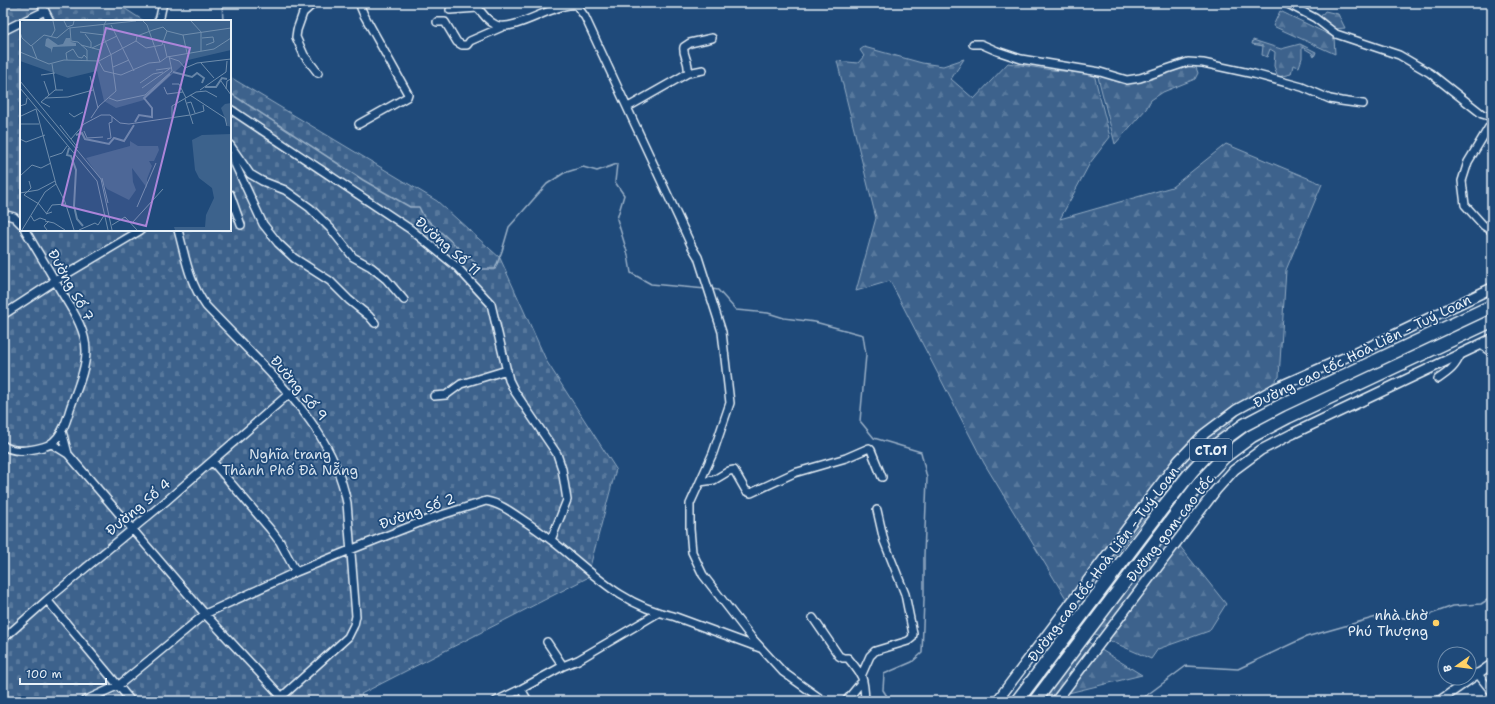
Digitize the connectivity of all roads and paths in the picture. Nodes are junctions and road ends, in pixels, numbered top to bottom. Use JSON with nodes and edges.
{"nodes":[{"id":1,"x":41,"y":3,"type":"edge"},
{"id":2,"x":163,"y":3,"type":"edge"},
{"id":3,"x":314,"y":3,"type":"edge"},
{"id":4,"x":360,"y":3,"type":"edge"},
{"id":5,"x":1286,"y":3,"type":"edge"},
{"id":6,"x":576,"y":4,"type":"edge"},
{"id":7,"x":476,"y":5,"type":"edge"},
{"id":8,"x":450,"y":10,"type":"dead end"},
{"id":9,"x":45,"y":11,"type":"junction"},
{"id":10,"x":26,"y":20,"type":"edge"},
{"id":11,"x":50,"y":20,"type":"edge"},
{"id":12,"x":158,"y":20,"type":"edge"},
{"id":13,"x":437,"y":22,"type":"dead end"},
{"id":14,"x":20,"y":23,"type":"edge"},
{"id":15,"x":502,"y":27,"type":"junction"},
{"id":16,"x":3,"y":31,"type":"edge"},
{"id":17,"x":712,"y":38,"type":"dead end"},
{"id":18,"x":973,"y":44,"type":"dead end"},
{"id":19,"x":703,"y":70,"type":"dead end"},
{"id":20,"x":688,"y":72,"type":"junction"},
{"id":21,"x":318,"y":73,"type":"dead end"},
{"id":22,"x":1363,"y":104,"type":"dead end"},
{"id":23,"x":628,"y":107,"type":"junction"},
{"id":24,"x":231,"y":110,"type":"edge"},
{"id":25,"x":1492,"y":117,"type":"edge"},
{"id":26,"x":1492,"y":122,"type":"edge"},
{"id":27,"x":359,"y":124,"type":"dead end"},
{"id":28,"x":231,"y":147,"type":"edge"},
{"id":29,"x":231,"y":197,"type":"edge"},
{"id":30,"x":3,"y":214,"type":"edge"},
{"id":31,"x":20,"y":214,"type":"edge"},
{"id":32,"x":14,"y":217,"type":"junction"},
{"id":33,"x":20,"y":223,"type":"edge"},
{"id":34,"x":241,"y":225,"type":"dead end"},
{"id":35,"x":26,"y":231,"type":"edge"},
{"id":36,"x":138,"y":231,"type":"edge"},
{"id":37,"x":178,"y":231,"type":"edge"},
{"id":38,"x":1492,"y":231,"type":"edge"},
{"id":39,"x":55,"y":281,"type":"junction"},
{"id":40,"x":1492,"y":288,"type":"edge"},
{"id":41,"x":404,"y":300,"type":"dead end"},
{"id":42,"x":1492,"y":306,"type":"edge"},
{"id":43,"x":3,"y":315,"type":"edge"},
{"id":44,"x":1492,"y":321,"type":"edge"},
{"id":45,"x":375,"y":323,"type":"dead end"},
{"id":46,"x":1492,"y":339,"type":"edge"},
{"id":47,"x":1481,"y":345,"type":"junction"},
{"id":48,"x":1492,"y":353,"type":"edge"},
{"id":49,"x":1461,"y":354,"type":"junction"},
{"id":50,"x":507,"y":370,"type":"junction"},
{"id":51,"x":1438,"y":378,"type":"dead end"},
{"id":52,"x":290,"y":393,"type":"junction"},
{"id":53,"x":434,"y":396,"type":"dead end"},
{"id":54,"x":62,"y":431,"type":"junction"},
{"id":55,"x":52,"y":444,"type":"junction"},
{"id":56,"x":3,"y":445,"type":"edge"},
{"id":57,"x":68,"y":454,"type":"junction"},
{"id":58,"x":212,"y":461,"type":"junction"},
{"id":59,"x":882,"y":477,"type":"dead end"},
{"id":60,"x":700,"y":482,"type":"junction"},
{"id":61,"x":877,"y":510,"type":"dead end"},
{"id":62,"x":132,"y":530,"type":"junction"},
{"id":63,"x":551,"y":540,"type":"junction"},
{"id":64,"x":350,"y":550,"type":"junction"},
{"id":65,"x":296,"y":572,"type":"junction"},
{"id":66,"x":47,"y":600,"type":"junction"},
{"id":67,"x":658,"y":613,"type":"junction"},
{"id":68,"x":205,"y":614,"type":"junction"},
{"id":69,"x":813,"y":618,"type":"dead end"},
{"id":70,"x":3,"y":639,"type":"edge"},
{"id":71,"x":546,"y":642,"type":"dead end"},
{"id":72,"x":762,"y":648,"type":"junction"},
{"id":73,"x":1492,"y":664,"type":"edge"},
{"id":74,"x":563,"y":666,"type":"junction"},
{"id":75,"x":1477,"y":673,"type":"joint"},
{"id":76,"x":862,"y":674,"type":"junction"},
{"id":77,"x":860,"y":684,"type":"dead end"},
{"id":78,"x":119,"y":685,"type":"junction"},
{"id":79,"x":1459,"y":686,"type":"edge"},
{"id":80,"x":521,"y":689,"type":"junction"},
{"id":81,"x":1492,"y":692,"type":"edge"},
{"id":82,"x":280,"y":699,"type":"edge"},
{"id":83,"x":84,"y":701,"type":"edge"},
{"id":84,"x":132,"y":701,"type":"edge"},
{"id":85,"x":496,"y":701,"type":"edge"},
{"id":86,"x":528,"y":701,"type":"edge"},
{"id":87,"x":824,"y":701,"type":"edge"},
{"id":88,"x":846,"y":701,"type":"edge"},
{"id":89,"x":865,"y":701,"type":"edge"},
{"id":90,"x":997,"y":701,"type":"edge"},
{"id":91,"x":1018,"y":701,"type":"edge"},
{"id":92,"x":1035,"y":701,"type":"edge"},
{"id":93,"x":1056,"y":701,"type":"edge"},
{"id":94,"x":1439,"y":701,"type":"edge"}],
"edges":[{"from":1,"to":9,"type":"street"},
{"from":2,"to":12,"type":"street"},
{"from":3,"to":21,"type":"street"},
{"from":4,"to":27,"type":"street"},
{"from":5,"to":25,"type":"street"},
{"from":6,"to":15,"type":"street"},
{"from":6,"to":23,"type":"street"},
{"from":7,"to":8,"type":"street"},
{"from":7,"to":15,"type":"street"},
{"from":9,"to":10,"type":"street"},
{"from":9,"to":11,"type":"street"},
{"from":13,"to":15,"type":"street"},
{"from":14,"to":16,"type":"street"},
{"from":17,"to":20,"type":"street"},
{"from":18,"to":22,"type":"street"},
{"from":19,"to":20,"type":"street"},
{"from":20,"to":23,"type":"street"},
{"from":23,"to":60,"type":"street"},
{"from":24,"to":50,"type":"street","name":"Đường Số 11"},
{"from":26,"to":38,"type":"street"},
{"from":28,"to":41,"type":"street"},
{"from":28,"to":45,"type":"street"},
{"from":29,"to":34,"type":"street"},
{"from":30,"to":32,"type":"street"},
{"from":31,"to":32,"type":"street"},
{"from":32,"to":33,"type":"street"},
{"from":35,"to":39,"type":"street","name":"Đường Số 7"},
{"from":36,"to":39,"type":"street"},
{"from":37,"to":52,"type":"street","name":"Đường Số 9"},
{"from":39,"to":43,"type":"street"},
{"from":39,"to":54,"type":"street","name":"Đường Số 7"},
{"from":40,"to":90,"type":"main road"},
{"from":42,"to":91,"type":"highway","name":"Đường cao tốc Hoà Liên - Tuý Loan","number":"CT.01"},
{"from":44,"to":92,"type":"highway","name":"Đường cao tốc Hoà Liên - Tuý Loan","number":"CT.01"},
{"from":46,"to":47,"type":"main road","name":"Đường gom cao tốc"},
{"from":47,"to":48,"type":"street"},
{"from":47,"to":49,"type":"main road","name":"Đường gom cao tốc"},
{"from":49,"to":51,"type":"street"},
{"from":49,"to":93,"type":"main road","name":"Đường gom cao tốc"},
{"from":50,"to":53,"type":"street"},
{"from":50,"to":63,"type":"street","name":"Đường Số 11"},
{"from":52,"to":58,"type":"street","name":"Đường Số 4"},
{"from":52,"to":64,"type":"street","name":"Đường Số 9"},
{"from":54,"to":55,"type":"street","name":"Đường Số 7"},
{"from":54,"to":57,"type":"street"},
{"from":55,"to":56,"type":"street"},
{"from":55,"to":57,"type":"street"},
{"from":57,"to":62,"type":"street"},
{"from":58,"to":62,"type":"street","name":"Đường Số 4"},
{"from":58,"to":65,"type":"street"},
{"from":59,"to":60,"type":"street"},
{"from":60,"to":72,"type":"street"},
{"from":61,"to":76,"type":"street"},
{"from":62,"to":66,"type":"street","name":"Đường Số 4"},
{"from":62,"to":68,"type":"street"},
{"from":63,"to":64,"type":"street","name":"Đường Số 2"},
{"from":63,"to":67,"type":"street","name":"Đường Số 2"},
{"from":64,"to":65,"type":"street","name":"Đường Số 2"},
{"from":64,"to":82,"type":"street","name":"Đường Số 9"},
{"from":65,"to":68,"type":"street","name":"Đường Số 2"},
{"from":66,"to":70,"type":"street","name":"Đường Số 4"},
{"from":66,"to":78,"type":"street"},
{"from":67,"to":72,"type":"street","name":"Đường Số 2"},
{"from":67,"to":74,"type":"street"},
{"from":68,"to":78,"type":"street","name":"Đường Số 2"},
{"from":68,"to":82,"type":"street"},
{"from":69,"to":76,"type":"street"},
{"from":71,"to":74,"type":"street"},
{"from":72,"to":87,"type":"street"},
{"from":73,"to":75,"type":"street"},
{"from":74,"to":80,"type":"street"},
{"from":75,"to":81,"type":"street"},
{"from":76,"to":89,"type":"street"},
{"from":77,"to":88,"type":"street"},
{"from":78,"to":83,"type":"street","name":"Đường Số 2"},
{"from":78,"to":84,"type":"street"},
{"from":79,"to":94,"type":"street"},
{"from":80,"to":85,"type":"street"},
{"from":80,"to":86,"type":"street"}]}
